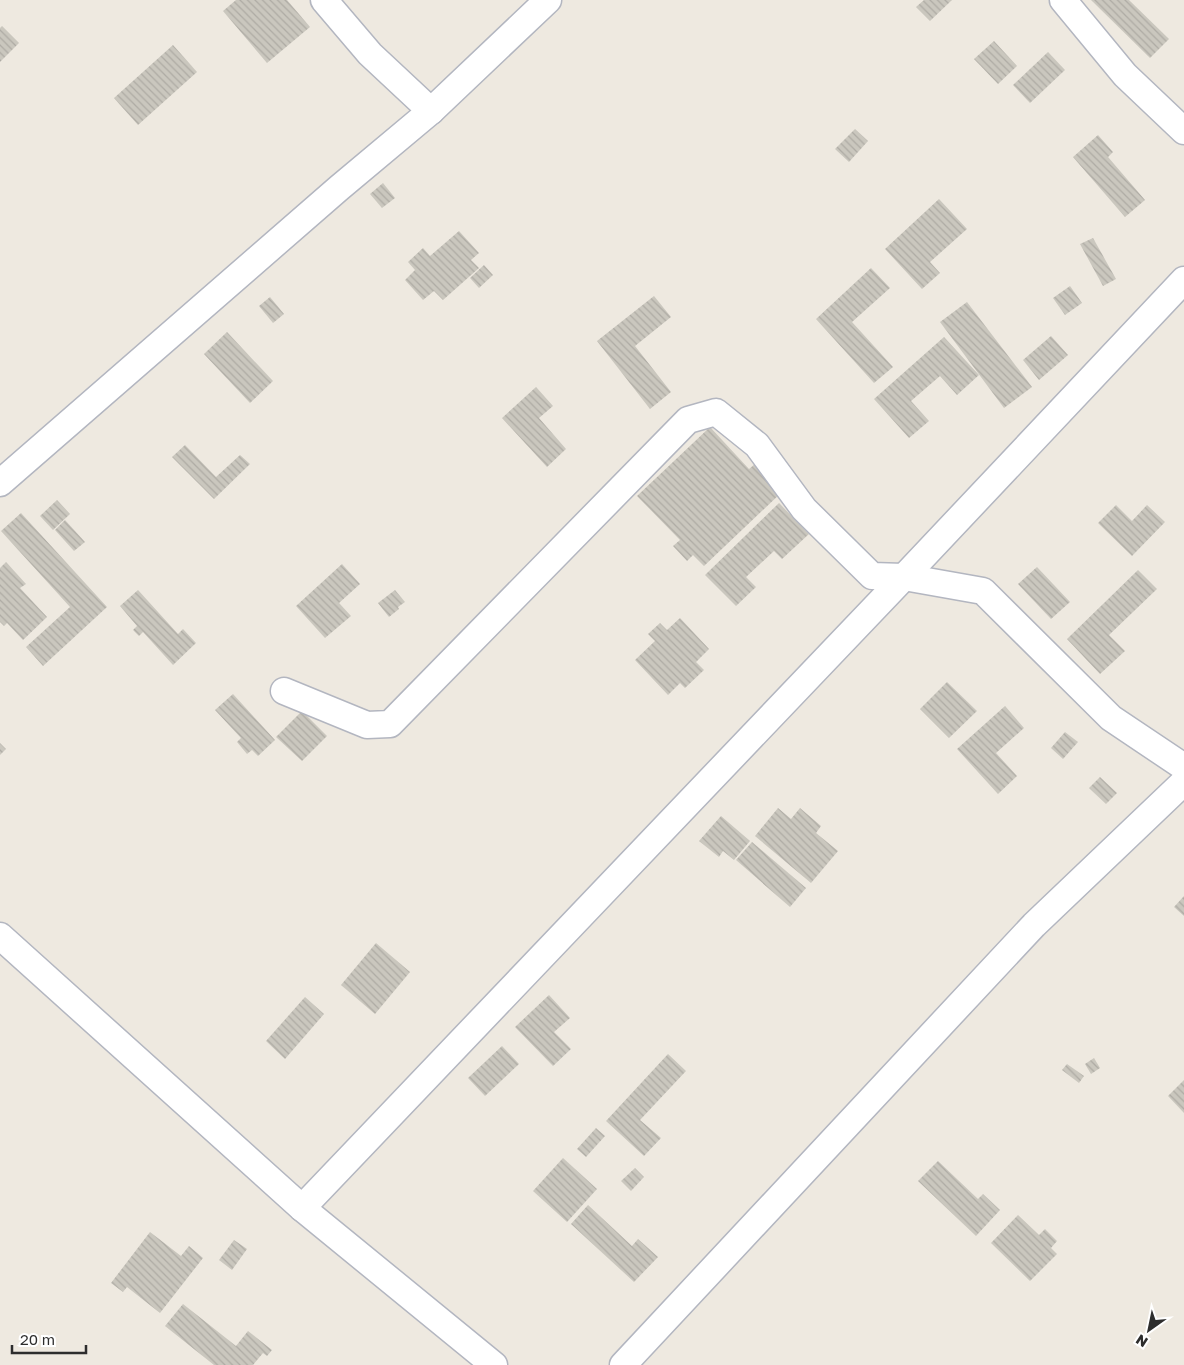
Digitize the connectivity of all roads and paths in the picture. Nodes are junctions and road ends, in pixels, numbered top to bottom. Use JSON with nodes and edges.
{"nodes":[{"id":1,"x":324,"y":0,"type":"edge"},
{"id":2,"x":548,"y":0,"type":"edge"},
{"id":3,"x":1063,"y":0,"type":"edge"},
{"id":4,"x":431,"y":111,"type":"junction"},
{"id":5,"x":1184,"y":131,"type":"edge"},
{"id":6,"x":1184,"y":280,"type":"edge"},
{"id":7,"x":0,"y":483,"type":"edge"},
{"id":8,"x":904,"y":577,"type":"junction"},
{"id":9,"x":284,"y":691,"type":"dead end"},
{"id":10,"x":1184,"y":767,"type":"edge"},
{"id":11,"x":1184,"y":782,"type":"edge"},
{"id":12,"x":0,"y":936,"type":"edge"},
{"id":13,"x":302,"y":1208,"type":"junction"},
{"id":14,"x":494,"y":1365,"type":"edge"},
{"id":15,"x":623,"y":1365,"type":"edge"}],
"edges":[{"from":1,"to":4,"type":"street"},
{"from":2,"to":4,"type":"street"},
{"from":3,"to":5,"type":"street"},
{"from":4,"to":7,"type":"street"},
{"from":6,"to":8,"type":"street"},
{"from":8,"to":9,"type":"street"},
{"from":8,"to":10,"type":"street"},
{"from":8,"to":13,"type":"street"},
{"from":11,"to":15,"type":"street"},
{"from":12,"to":13,"type":"street"},
{"from":13,"to":14,"type":"street"}]}
